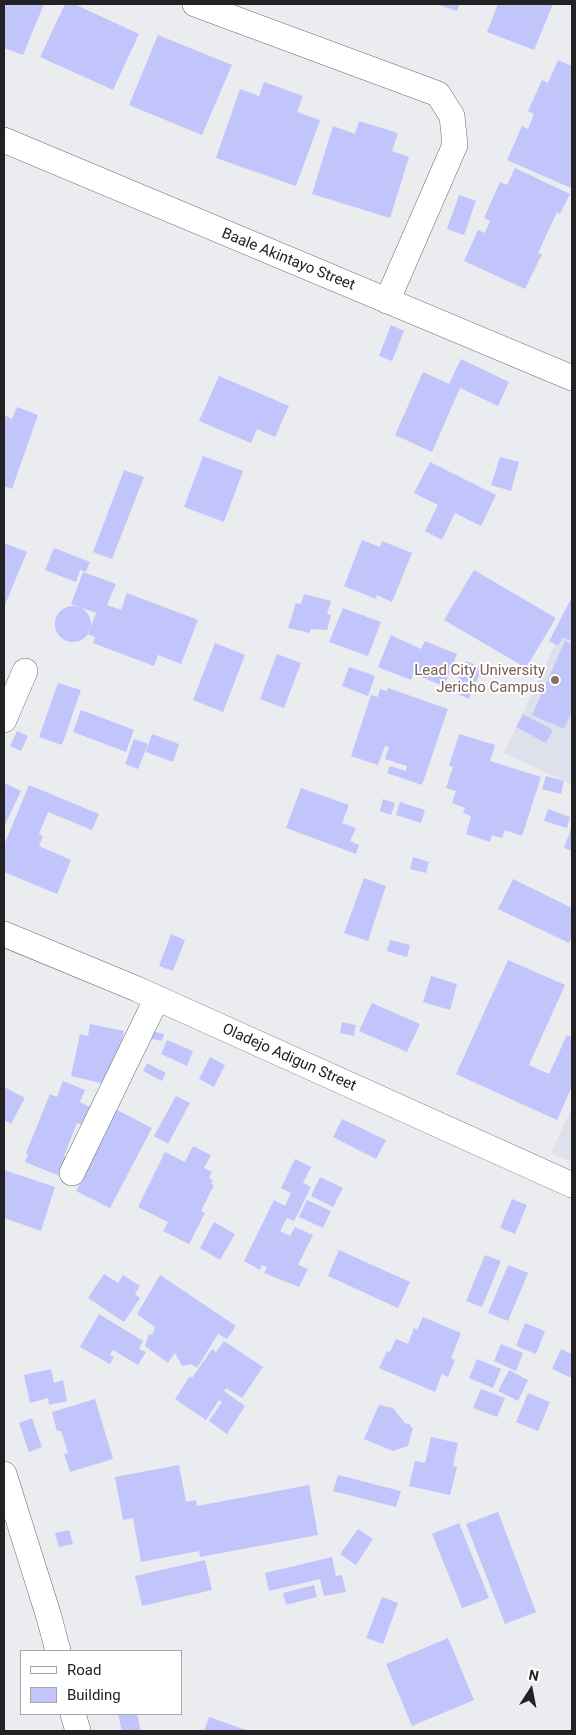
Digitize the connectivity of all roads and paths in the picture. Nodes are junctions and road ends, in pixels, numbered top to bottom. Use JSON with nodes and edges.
{"nodes":[{"id":1,"x":195,"y":4,"type":"edge"},
{"id":2,"x":4,"y":140,"type":"edge"},
{"id":3,"x":388,"y":302,"type":"junction"},
{"id":4,"x":572,"y":378,"type":"edge"},
{"id":5,"x":25,"y":671,"type":"dead end"},
{"id":6,"x":4,"y":720,"type":"edge"},
{"id":7,"x":4,"y":934,"type":"edge"},
{"id":8,"x":157,"y":998,"type":"junction"},
{"id":9,"x":72,"y":1173,"type":"dead end"},
{"id":10,"x":572,"y":1185,"type":"edge"},
{"id":11,"x":4,"y":1474,"type":"edge"},
{"id":12,"x":58,"y":1650,"type":"edge"},
{"id":13,"x":73,"y":1715,"type":"edge"},
{"id":14,"x":78,"y":1731,"type":"edge"}],
"edges":[{"from":1,"to":3,"type":"street"},
{"from":2,"to":3,"type":"street","name":"Baale Akintayo Street"},
{"from":3,"to":4,"type":"street","name":"Baale Akintayo Street"},
{"from":5,"to":6,"type":"street"},
{"from":7,"to":8,"type":"street","name":"Oladejo Adigun Street"},
{"from":8,"to":9,"type":"street"},
{"from":8,"to":10,"type":"street","name":"Oladejo Adigun Street"},
{"from":11,"to":12,"type":"street"},
{"from":13,"to":14,"type":"street"}]}
